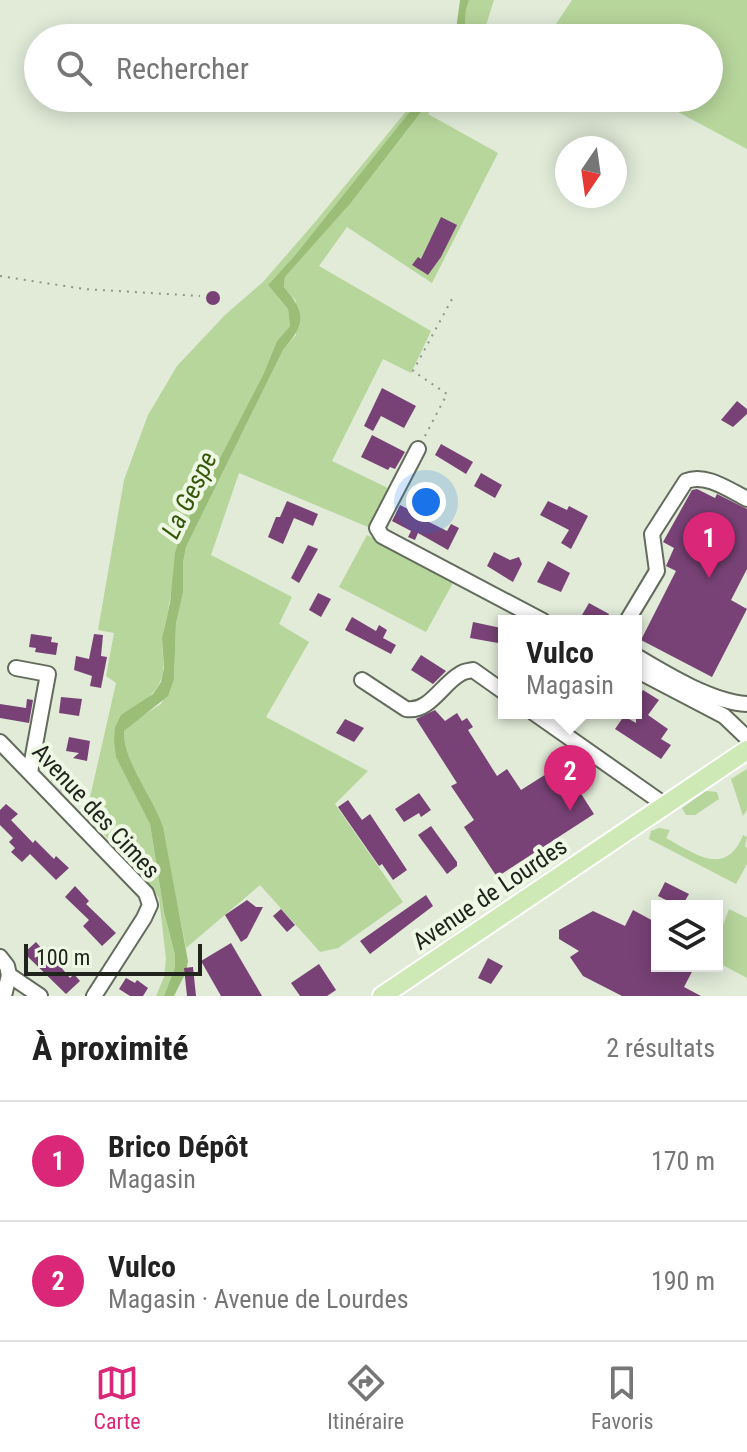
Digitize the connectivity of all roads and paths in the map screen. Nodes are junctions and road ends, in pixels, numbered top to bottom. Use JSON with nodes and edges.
{"nodes":[{"id":1,"x":0,"y":276,"type":"edge"},
{"id":2,"x":200,"y":296,"type":"dead end"},
{"id":3,"x":452,"y":299,"type":"dead end"},
{"id":4,"x":418,"y":449,"type":"joint"},
{"id":5,"x":747,"y":499,"type":"edge"},
{"id":6,"x":532,"y":615,"type":"edge"},
{"id":7,"x":631,"y":615,"type":"edge"},
{"id":8,"x":642,"y":659,"type":"edge"},
{"id":9,"x":16,"y":668,"type":"dead end"},
{"id":10,"x":642,"y":673,"type":"edge"},
{"id":11,"x":362,"y":680,"type":"dead end"},
{"id":12,"x":498,"y":688,"type":"edge"},
{"id":13,"x":747,"y":704,"type":"edge"},
{"id":14,"x":543,"y":719,"type":"edge"},
{"id":15,"x":747,"y":738,"type":"edge"},
{"id":16,"x":0,"y":742,"type":"edge"},
{"id":17,"x":747,"y":750,"type":"edge"},
{"id":18,"x":30,"y":772,"type":"junction"},
{"id":19,"x":665,"y":805,"type":"junction"},
{"id":20,"x":0,"y":957,"type":"edge"},
{"id":21,"x":9,"y":975,"type":"junction"},
{"id":22,"x":4,"y":996,"type":"edge"},
{"id":23,"x":40,"y":996,"type":"edge"},
{"id":24,"x":94,"y":996,"type":"edge"},
{"id":25,"x":382,"y":996,"type":"edge"}],
"edges":[{"from":1,"to":2,"type":"path"},
{"from":3,"to":4,"type":"path"},
{"from":4,"to":6,"type":"street"},
{"from":5,"to":7,"type":"street"},
{"from":8,"to":13,"type":"street"},
{"from":9,"to":18,"type":"street"},
{"from":10,"to":15,"type":"street"},
{"from":11,"to":12,"type":"street"},
{"from":14,"to":19,"type":"street"},
{"from":16,"to":18,"type":"street","name":"Avenue des Cimes"},
{"from":17,"to":19,"type":"main road","name":"Avenue de Lourdes"},
{"from":18,"to":24,"type":"street","name":"Avenue des Cimes"},
{"from":19,"to":25,"type":"main road","name":"Avenue de Lourdes"},
{"from":20,"to":21,"type":"street"},
{"from":21,"to":22,"type":"street"},
{"from":21,"to":23,"type":"street"}]}
